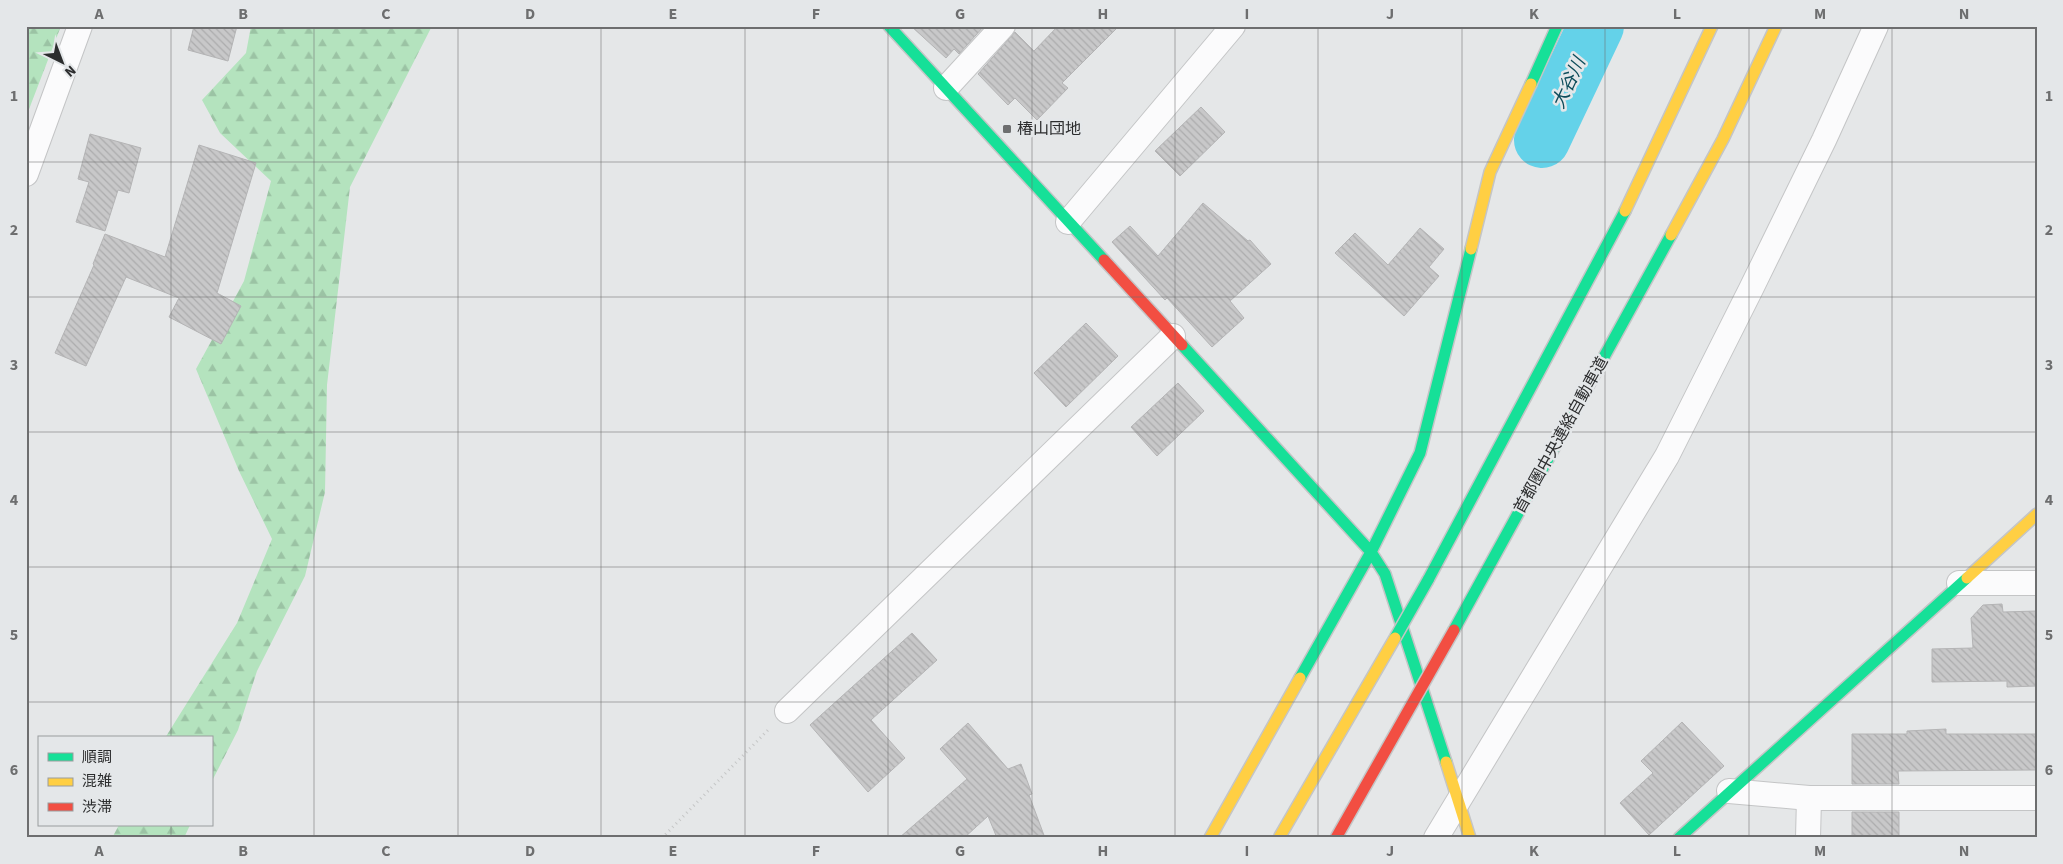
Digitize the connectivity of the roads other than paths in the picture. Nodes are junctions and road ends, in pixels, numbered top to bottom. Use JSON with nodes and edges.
{"nodes":[{"id":1,"x":80,"y":26,"type":"edge"},
{"id":2,"x":889,"y":26,"type":"edge"},
{"id":3,"x":1003,"y":26,"type":"edge"},
{"id":4,"x":1233,"y":26,"type":"edge"},
{"id":5,"x":1557,"y":26,"type":"edge"},
{"id":6,"x":1712,"y":26,"type":"edge"},
{"id":7,"x":1776,"y":26,"type":"edge"},
{"id":8,"x":1876,"y":26,"type":"edge"},
{"id":9,"x":946,"y":88,"type":"junction"},
{"id":10,"x":26,"y":174,"type":"edge"},
{"id":11,"x":1068,"y":222,"type":"junction"},
{"id":12,"x":1173,"y":336,"type":"junction"},
{"id":13,"x":2037,"y":514,"type":"edge"},
{"id":14,"x":1371,"y":552,"type":"junction"},
{"id":15,"x":2037,"y":582,"type":"edge"},
{"id":16,"x":1959,"y":583,"type":"junction"},
{"id":17,"x":787,"y":711,"type":"road end"},
{"id":18,"x":1728,"y":791,"type":"junction"},
{"id":19,"x":1809,"y":798,"type":"junction"},
{"id":20,"x":2037,"y":798,"type":"edge"},
{"id":21,"x":1459,"y":800,"type":"junction"},
{"id":22,"x":1210,"y":838,"type":"edge"},
{"id":23,"x":1278,"y":838,"type":"edge"},
{"id":24,"x":1336,"y":838,"type":"edge"},
{"id":25,"x":1436,"y":838,"type":"edge"},
{"id":26,"x":1470,"y":838,"type":"edge"},
{"id":27,"x":1680,"y":838,"type":"edge"},
{"id":28,"x":1808,"y":838,"type":"edge"}],
"edges":[{"from":1,"to":10,"type":"street"},
{"from":2,"to":9,"type":"main road"},
{"from":3,"to":9,"type":"street"},
{"from":4,"to":11,"type":"street"},
{"from":5,"to":14,"type":"main road"},
{"from":6,"to":23,"type":"main road","bridge":true},
{"from":7,"to":24,"type":"main road","name":"首都圏中央連絡自動車道","bridge":true},
{"from":8,"to":21,"type":"street"},
{"from":9,"to":11,"type":"main road"},
{"from":11,"to":12,"type":"main road"},
{"from":12,"to":14,"type":"main road"},
{"from":12,"to":17,"type":"street"},
{"from":13,"to":16,"type":"main road"},
{"from":14,"to":21,"type":"main road"},
{"from":14,"to":22,"type":"main road"},
{"from":15,"to":16,"type":"street"},
{"from":16,"to":18,"type":"main road"},
{"from":18,"to":19,"type":"street"},
{"from":18,"to":27,"type":"main road"},
{"from":19,"to":20,"type":"street"},
{"from":19,"to":28,"type":"street"},
{"from":21,"to":25,"type":"street"},
{"from":21,"to":26,"type":"main road"}]}
